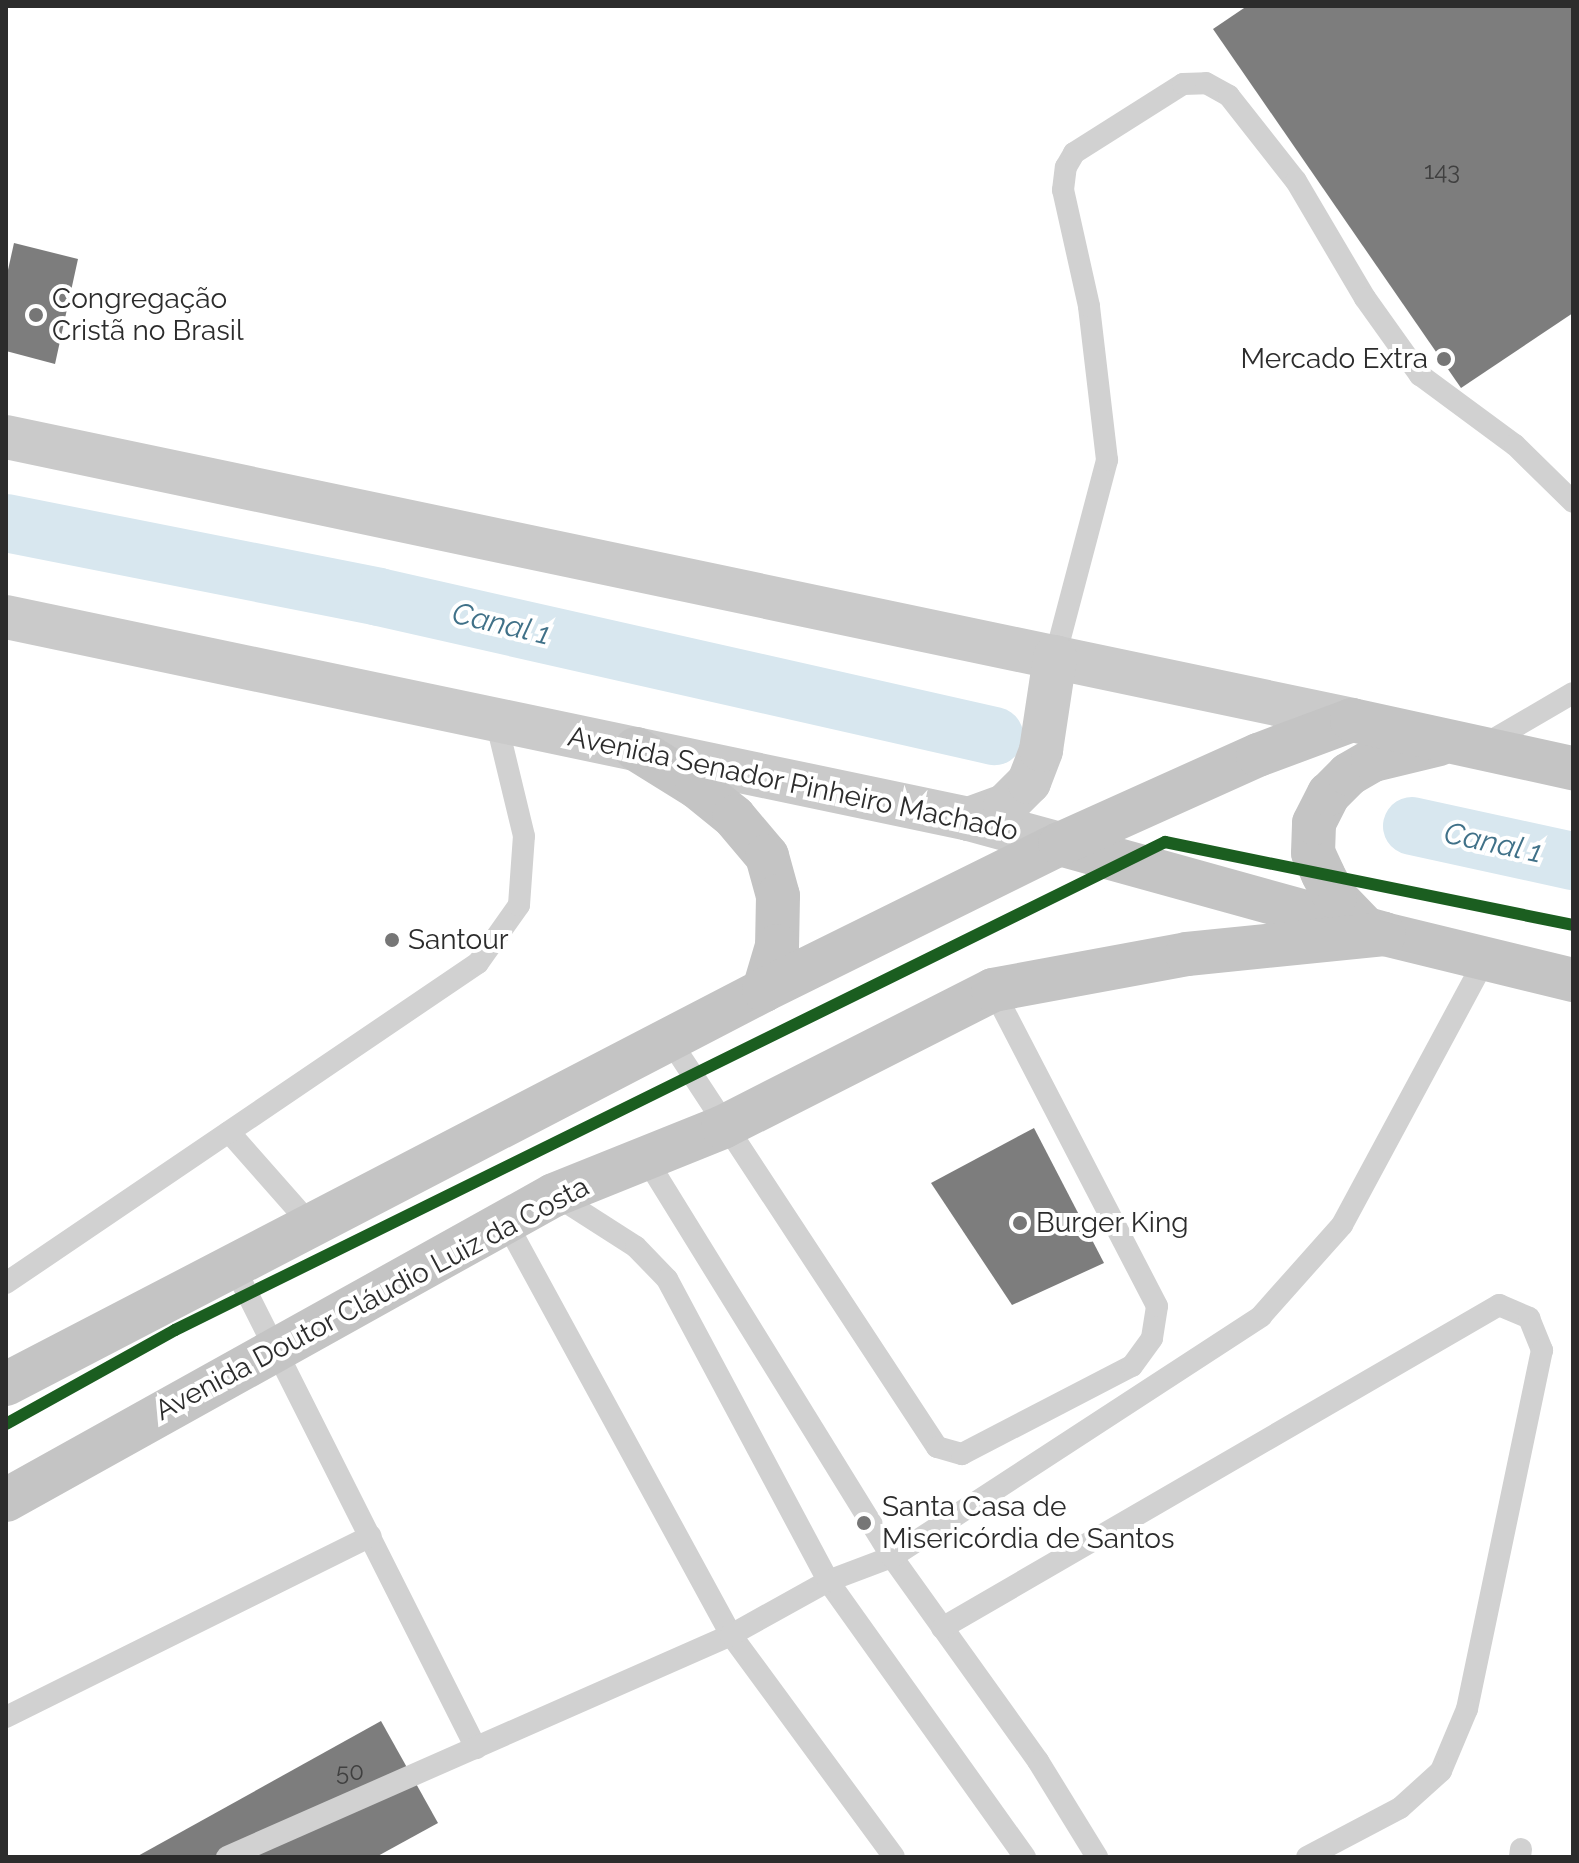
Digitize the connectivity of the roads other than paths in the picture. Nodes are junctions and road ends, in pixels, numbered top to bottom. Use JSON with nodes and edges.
{"nodes":[{"id":1,"x":6,"y":437,"type":"edge"},
{"id":2,"x":1573,"y":502,"type":"edge"},
{"id":3,"x":6,"y":617,"type":"edge"},
{"id":4,"x":1055,"y":657,"type":"junction"},
{"id":5,"x":1573,"y":693,"type":"edge"},
{"id":6,"x":496,"y":720,"type":"junction"},
{"id":7,"x":1352,"y":720,"type":"junction"},
{"id":8,"x":1464,"y":744,"type":"junction"},
{"id":9,"x":636,"y":749,"type":"junction"},
{"id":10,"x":1573,"y":768,"type":"edge"},
{"id":11,"x":969,"y":819,"type":"junction"},
{"id":12,"x":1060,"y":844,"type":"junction"},
{"id":13,"x":1375,"y":932,"type":"junction"},
{"id":14,"x":1485,"y":959,"type":"junction"},
{"id":15,"x":1573,"y":980,"type":"edge"},
{"id":16,"x":764,"y":990,"type":"junction"},
{"id":17,"x":993,"y":990,"type":"junction"},
{"id":18,"x":669,"y":1039,"type":"junction"},
{"id":19,"x":723,"y":1127,"type":"junction"},
{"id":20,"x":229,"y":1132,"type":"junction"},
{"id":21,"x":645,"y":1157,"type":"junction"},
{"id":22,"x":554,"y":1195,"type":"junction"},
{"id":23,"x":507,"y":1224,"type":"junction"},
{"id":24,"x":311,"y":1225,"type":"junction"},
{"id":25,"x":233,"y":1265,"type":"junction"},
{"id":26,"x":6,"y":1283,"type":"edge"},
{"id":27,"x":276,"y":1350,"type":"junction"},
{"id":28,"x":6,"y":1384,"type":"edge"},
{"id":29,"x":6,"y":1500,"type":"edge"},
{"id":30,"x":370,"y":1536,"type":"junction"},
{"id":31,"x":892,"y":1557,"type":"junction"},
{"id":32,"x":828,"y":1581,"type":"junction"},
{"id":33,"x":942,"y":1628,"type":"junction"},
{"id":34,"x":731,"y":1635,"type":"junction"},
{"id":35,"x":6,"y":1717,"type":"edge"},
{"id":36,"x":476,"y":1748,"type":"junction"},
{"id":37,"x":227,"y":1857,"type":"edge"},
{"id":38,"x":894,"y":1857,"type":"edge"},
{"id":39,"x":1025,"y":1857,"type":"edge"},
{"id":40,"x":1097,"y":1857,"type":"edge"},
{"id":41,"x":1307,"y":1857,"type":"edge"}],
"edges":[{"from":1,"to":4,"type":"main road"},
{"from":2,"to":4,"type":"lane"},
{"from":3,"to":6,"type":"main road","name":"Avenida Senador Pinheiro Machado"},
{"from":4,"to":7,"type":"main road"},
{"from":4,"to":11,"type":"main road"},
{"from":5,"to":8,"type":"lane"},
{"from":6,"to":9,"type":"main road","name":"Avenida Senador Pinheiro Machado"},
{"from":6,"to":20,"type":"lane"},
{"from":7,"to":8,"type":"main road"},
{"from":7,"to":12,"type":"main road"},
{"from":8,"to":10,"type":"main road"},
{"from":8,"to":13,"type":"main road"},
{"from":9,"to":11,"type":"main road","name":"Avenida Senador Pinheiro Machado"},
{"from":9,"to":16,"type":"main road"},
{"from":11,"to":12,"type":"main road","name":"Avenida Senador Pinheiro Machado"},
{"from":12,"to":13,"type":"main road","name":"Avenida Senador Pinheiro Machado"},
{"from":12,"to":16,"type":"main road"},
{"from":13,"to":14,"type":"main road","name":"Avenida Senador Pinheiro Machado"},
{"from":13,"to":17,"type":"main road","name":"Avenida Doutor Cláudio Luiz da Costa"},
{"from":14,"to":15,"type":"main road","name":"Avenida Senador Pinheiro Machado"},
{"from":14,"to":31,"type":"lane"},
{"from":16,"to":18,"type":"main road"},
{"from":17,"to":19,"type":"main road","name":"Avenida Doutor Cláudio Luiz da Costa"},
{"from":17,"to":19,"type":"lane"},
{"from":18,"to":19,"type":"lane"},
{"from":18,"to":24,"type":"main road"},
{"from":19,"to":21,"type":"main road","name":"Avenida Doutor Cláudio Luiz da Costa"},
{"from":20,"to":24,"type":"lane"},
{"from":20,"to":26,"type":"lane"},
{"from":21,"to":22,"type":"main road","name":"Avenida Doutor Cláudio Luiz da Costa"},
{"from":21,"to":31,"type":"lane"},
{"from":22,"to":23,"type":"main road","name":"Avenida Doutor Cláudio Luiz da Costa"},
{"from":22,"to":32,"type":"lane"},
{"from":23,"to":27,"type":"main road","name":"Avenida Doutor Cláudio Luiz da Costa"},
{"from":23,"to":34,"type":"lane"},
{"from":24,"to":25,"type":"main road"},
{"from":25,"to":27,"type":"lane"},
{"from":25,"to":28,"type":"main road"},
{"from":27,"to":29,"type":"main road","name":"Avenida Doutor Cláudio Luiz da Costa"},
{"from":27,"to":30,"type":"lane"},
{"from":30,"to":35,"type":"lane"},
{"from":30,"to":36,"type":"lane"},
{"from":31,"to":32,"type":"lane"},
{"from":31,"to":33,"type":"lane"},
{"from":32,"to":34,"type":"lane"},
{"from":32,"to":39,"type":"lane"},
{"from":33,"to":40,"type":"lane"},
{"from":33,"to":41,"type":"lane"},
{"from":34,"to":36,"type":"lane"},
{"from":34,"to":38,"type":"lane"},
{"from":36,"to":37,"type":"lane"}]}
